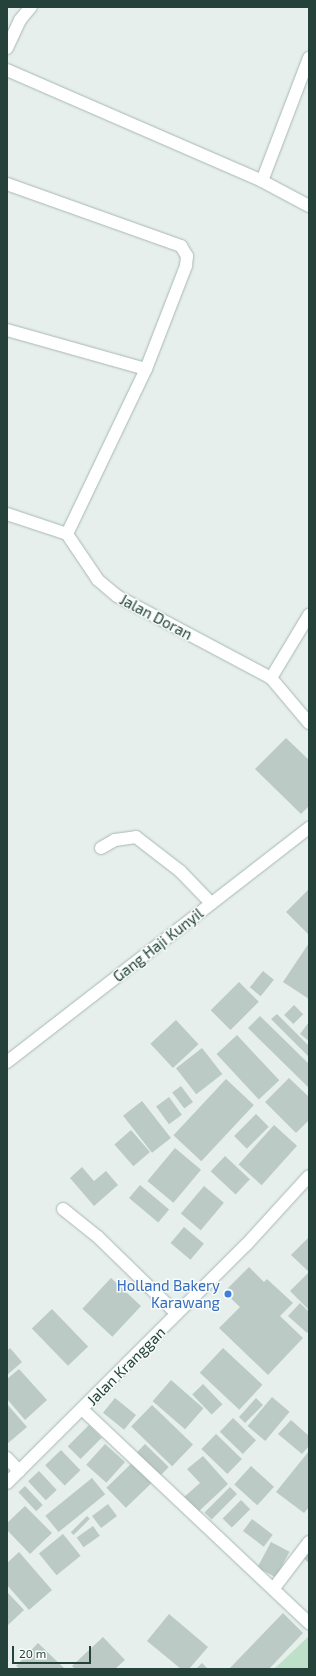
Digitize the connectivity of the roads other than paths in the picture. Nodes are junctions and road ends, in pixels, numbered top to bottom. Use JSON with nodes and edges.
{"nodes":[{"id":1,"x":31,"y":7,"type":"edge"},
{"id":2,"x":7,"y":48,"type":"edge"},
{"id":3,"x":309,"y":58,"type":"edge"},
{"id":4,"x":7,"y":70,"type":"edge"},
{"id":5,"x":262,"y":181,"type":"junction"},
{"id":6,"x":7,"y":184,"type":"edge"},
{"id":7,"x":309,"y":206,"type":"edge"},
{"id":8,"x":7,"y":330,"type":"edge"},
{"id":9,"x":146,"y":369,"type":"junction"},
{"id":10,"x":7,"y":514,"type":"edge"},
{"id":11,"x":67,"y":534,"type":"junction"},
{"id":12,"x":309,"y":615,"type":"edge"},
{"id":13,"x":271,"y":678,"type":"junction"},
{"id":14,"x":309,"y":723,"type":"edge"},
{"id":15,"x":309,"y":828,"type":"edge"},
{"id":16,"x":101,"y":848,"type":"dead end"},
{"id":17,"x":211,"y":903,"type":"junction"},
{"id":18,"x":7,"y":1062,"type":"edge"},
{"id":19,"x":309,"y":1176,"type":"edge"},
{"id":20,"x":63,"y":1209,"type":"dead end"},
{"id":21,"x":178,"y":1314,"type":"junction"},
{"id":22,"x":83,"y":1410,"type":"junction"},
{"id":23,"x":7,"y":1458,"type":"edge"},
{"id":24,"x":20,"y":1471,"type":"junction"},
{"id":25,"x":7,"y":1484,"type":"edge"},
{"id":26,"x":309,"y":1542,"type":"edge"},
{"id":27,"x":274,"y":1588,"type":"junction"},
{"id":28,"x":309,"y":1623,"type":"edge"}],
"edges":[{"from":1,"to":2,"type":"street"},
{"from":3,"to":5,"type":"street"},
{"from":4,"to":5,"type":"street"},
{"from":5,"to":7,"type":"street"},
{"from":6,"to":9,"type":"street"},
{"from":8,"to":9,"type":"street"},
{"from":9,"to":11,"type":"street"},
{"from":10,"to":11,"type":"street"},
{"from":11,"to":13,"type":"street","name":"Jalan Doran"},
{"from":12,"to":13,"type":"street"},
{"from":13,"to":14,"type":"street","name":"Jalan Doran"},
{"from":15,"to":17,"type":"street","name":"Gang Haji Kunyil"},
{"from":16,"to":17,"type":"street"},
{"from":17,"to":18,"type":"street","name":"Gang Haji Kunyil"},
{"from":19,"to":21,"type":"street","name":"Jalan Kranggan"},
{"from":20,"to":21,"type":"street"},
{"from":21,"to":22,"type":"street","name":"Jalan Kranggan"},
{"from":22,"to":24,"type":"street","name":"Jalan Kranggan"},
{"from":22,"to":27,"type":"street"},
{"from":23,"to":24,"type":"street"},
{"from":24,"to":25,"type":"street","name":"Jalan Kranggan"},
{"from":26,"to":27,"type":"street"},
{"from":27,"to":28,"type":"street"}]}
